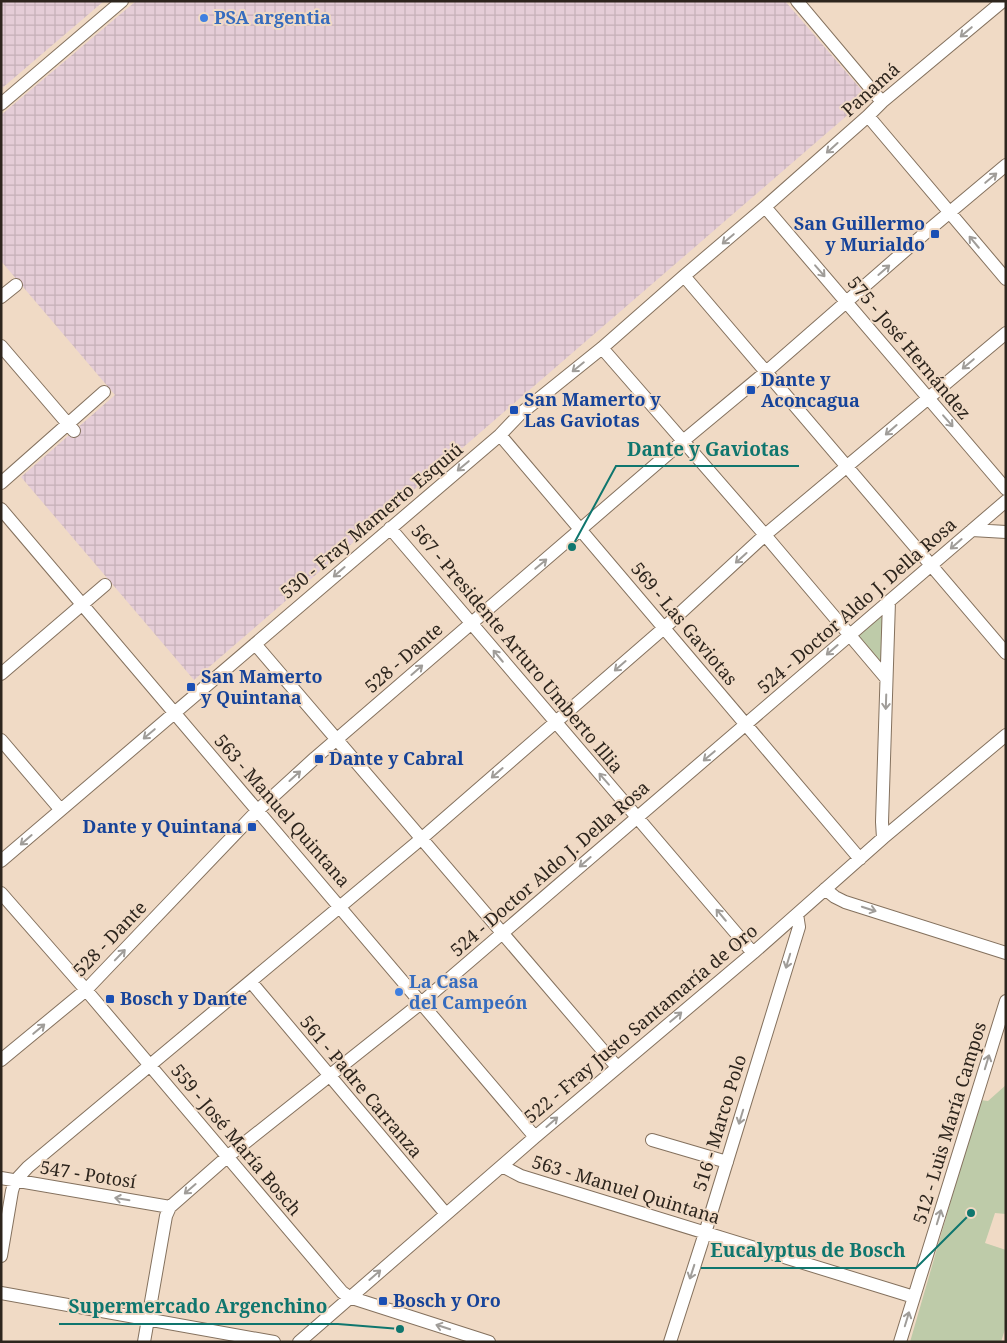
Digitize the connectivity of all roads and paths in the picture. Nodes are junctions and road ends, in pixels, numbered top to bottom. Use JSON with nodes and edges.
{"nodes":[{"id":1,"x":122,"y":1,"type":"edge"},
{"id":2,"x":797,"y":1,"type":"edge"},
{"id":3,"x":995,"y":4,"type":"edge"},
{"id":4,"x":882,"y":102,"type":"junction"},
{"id":5,"x":1,"y":104,"type":"edge"},
{"id":6,"x":868,"y":116,"type":"junction"},
{"id":7,"x":1006,"y":165,"type":"edge"},
{"id":8,"x":765,"y":207,"type":"junction"},
{"id":9,"x":950,"y":213,"type":"junction"},
{"id":10,"x":684,"y":276,"type":"junction"},
{"id":11,"x":1006,"y":279,"type":"edge"},
{"id":12,"x":16,"y":284,"type":"dead end"},
{"id":13,"x":1,"y":297,"type":"edge"},
{"id":14,"x":847,"y":302,"type":"junction"},
{"id":15,"x":1006,"y":333,"type":"edge"},
{"id":16,"x":1,"y":346,"type":"edge"},
{"id":17,"x":602,"y":348,"type":"junction"},
{"id":18,"x":766,"y":372,"type":"junction"},
{"id":19,"x":104,"y":392,"type":"dead end"},
{"id":20,"x":928,"y":398,"type":"junction"},
{"id":21,"x":71,"y":427,"type":"junction"},
{"id":22,"x":500,"y":435,"type":"junction"},
{"id":23,"x":683,"y":441,"type":"junction"},
{"id":24,"x":847,"y":468,"type":"junction"},
{"id":25,"x":1,"y":483,"type":"edge"},
{"id":26,"x":1006,"y":489,"type":"edge"},
{"id":27,"x":1006,"y":501,"type":"edge"},
{"id":28,"x":1,"y":509,"type":"edge"},
{"id":29,"x":390,"y":528,"type":"junction"},
{"id":30,"x":581,"y":529,"type":"junction"},
{"id":31,"x":972,"y":530,"type":"junction"},
{"id":32,"x":1006,"y":532,"type":"edge"},
{"id":33,"x":765,"y":535,"type":"junction"},
{"id":34,"x":932,"y":565,"type":"junction"},
{"id":35,"x":104,"y":585,"type":"dead end"},
{"id":36,"x":888,"y":601,"type":"junction"},
{"id":37,"x":82,"y":604,"type":"junction"},
{"id":38,"x":471,"y":624,"type":"junction"},
{"id":39,"x":664,"y":628,"type":"junction"},
{"id":40,"x":850,"y":634,"type":"junction"},
{"id":41,"x":255,"y":644,"type":"junction"},
{"id":42,"x":1006,"y":653,"type":"edge"},
{"id":43,"x":1,"y":674,"type":"edge"},
{"id":44,"x":886,"y":678,"type":"junction"},
{"id":45,"x":174,"y":713,"type":"junction"},
{"id":46,"x":555,"y":722,"type":"junction"},
{"id":47,"x":746,"y":725,"type":"junction"},
{"id":48,"x":1006,"y":735,"type":"edge"},
{"id":49,"x":337,"y":739,"type":"junction"},
{"id":50,"x":1,"y":740,"type":"edge"},
{"id":51,"x":60,"y":809,"type":"junction"},
{"id":52,"x":258,"y":810,"type":"junction"},
{"id":53,"x":637,"y":817,"type":"junction"},
{"id":54,"x":883,"y":838,"type":"junction"},
{"id":55,"x":420,"y":839,"type":"junction"},
{"id":56,"x":860,"y":859,"type":"junction"},
{"id":57,"x":1,"y":861,"type":"edge"},
{"id":58,"x":825,"y":889,"type":"junction"},
{"id":59,"x":1,"y":893,"type":"edge"},
{"id":60,"x":340,"y":906,"type":"junction"},
{"id":61,"x":797,"y":914,"type":"junction"},
{"id":62,"x":502,"y":934,"type":"junction"},
{"id":63,"x":753,"y":953,"type":"junction"},
{"id":64,"x":1006,"y":953,"type":"edge"},
{"id":65,"x":250,"y":982,"type":"junction"},
{"id":66,"x":86,"y":990,"type":"junction"},
{"id":67,"x":1006,"y":1001,"type":"edge"},
{"id":68,"x":421,"y":1003,"type":"junction"},
{"id":69,"x":1,"y":1060,"type":"edge"},
{"id":70,"x":149,"y":1065,"type":"junction"},
{"id":71,"x":617,"y":1067,"type":"junction"},
{"id":72,"x":329,"y":1076,"type":"junction"},
{"id":73,"x":535,"y":1137,"type":"junction"},
{"id":74,"x":652,"y":1140,"type":"dead end"},
{"id":75,"x":227,"y":1156,"type":"junction"},
{"id":76,"x":727,"y":1162,"type":"junction"},
{"id":77,"x":502,"y":1166,"type":"junction"},
{"id":78,"x":1,"y":1178,"type":"edge"},
{"id":79,"x":15,"y":1181,"type":"junction"},
{"id":80,"x":170,"y":1207,"type":"junction"},
{"id":81,"x":446,"y":1214,"type":"junction"},
{"id":82,"x":705,"y":1233,"type":"junction"},
{"id":83,"x":1,"y":1256,"type":"edge"},
{"id":84,"x":1,"y":1293,"type":"edge"},
{"id":85,"x":349,"y":1297,"type":"junction"},
{"id":86,"x":914,"y":1297,"type":"junction"},
{"id":87,"x":148,"y":1319,"type":"junction"},
{"id":88,"x":144,"y":1342,"type":"edge"},
{"id":89,"x":274,"y":1342,"type":"edge"},
{"id":90,"x":299,"y":1342,"type":"edge"},
{"id":91,"x":490,"y":1342,"type":"edge"},
{"id":92,"x":670,"y":1342,"type":"edge"},
{"id":93,"x":900,"y":1342,"type":"edge"}],
"edges":[{"from":1,"to":5,"type":"street"},
{"from":2,"to":4,"type":"street"},
{"from":3,"to":4,"type":"street","name":"Panamá","one_way":true},
{"from":4,"to":6,"type":"street","name":"Panamá"},
{"from":6,"to":8,"type":"street","name":"Panamá","one_way":true},
{"from":6,"to":9,"type":"street"},
{"from":9,"to":7,"type":"street","name":"528 - Dante","one_way":true},
{"from":8,"to":10,"type":"street","name":"530 - Fray Mamerto Esquiú","one_way":true},
{"from":8,"to":14,"type":"street","name":"575 - José Hernández","one_way":true},
{"from":11,"to":9,"type":"street","one_way":true},
{"from":14,"to":9,"type":"street","name":"528 - Dante","one_way":true},
{"from":10,"to":17,"type":"street","name":"530 - Fray Mamerto Esquiú"},
{"from":10,"to":18,"type":"street"},
{"from":12,"to":13,"type":"street"},
{"from":14,"to":18,"type":"street","name":"528 - Dante"},
{"from":14,"to":20,"type":"street","name":"575 - José Hernández"},
{"from":15,"to":20,"type":"street","one_way":true},
{"from":16,"to":21,"type":"street"},
{"from":17,"to":22,"type":"street","name":"530 - Fray Mamerto Esquiú","one_way":true},
{"from":17,"to":23,"type":"street"},
{"from":18,"to":23,"type":"street","name":"528 - Dante"},
{"from":18,"to":24,"type":"street"},
{"from":19,"to":21,"type":"street"},
{"from":20,"to":24,"type":"street","one_way":true},
{"from":20,"to":26,"type":"street","name":"575 - José Hernández","one_way":true},
{"from":21,"to":25,"type":"street"},
{"from":22,"to":29,"type":"street","name":"530 - Fray Mamerto Esquiú","one_way":true},
{"from":22,"to":30,"type":"street","name":"569 - Las Gaviotas"},
{"from":23,"to":30,"type":"street","name":"528 - Dante"},
{"from":23,"to":33,"type":"street"},
{"from":24,"to":33,"type":"street"},
{"from":24,"to":34,"type":"street"},
{"from":27,"to":31,"type":"street","name":"524 - Doctor Aldo J. Della Rosa"},
{"from":28,"to":37,"type":"street","name":"563 - Manuel Quintana"},
{"from":29,"to":38,"type":"street","name":"567 - Presidente Arturo Umberto Illia"},
{"from":29,"to":41,"type":"street","name":"530 - Fray Mamerto Esquiú","one_way":true},
{"from":38,"to":30,"type":"street","name":"528 - Dante","one_way":true},
{"from":30,"to":39,"type":"street","name":"569 - Las Gaviotas"},
{"from":31,"to":32,"type":"street"},
{"from":31,"to":34,"type":"street","name":"524 - Doctor Aldo J. Della Rosa","one_way":true},
{"from":33,"to":39,"type":"street","one_way":true},
{"from":33,"to":40,"type":"street"},
{"from":34,"to":36,"type":"street","name":"524 - Doctor Aldo J. Della Rosa"},
{"from":34,"to":42,"type":"street"},
{"from":35,"to":37,"type":"street"},
{"from":36,"to":40,"type":"street","name":"524 - Doctor Aldo J. Della Rosa"},
{"from":36,"to":44,"type":"street"},
{"from":37,"to":43,"type":"street"},
{"from":37,"to":45,"type":"street","name":"563 - Manuel Quintana"},
{"from":46,"to":38,"type":"street","name":"567 - Presidente Arturo Umberto Illia","one_way":true},
{"from":49,"to":38,"type":"street","name":"528 - Dante","one_way":true},
{"from":39,"to":46,"type":"street","one_way":true},
{"from":39,"to":47,"type":"street","name":"569 - Las Gaviotas"},
{"from":40,"to":44,"type":"street"},
{"from":40,"to":47,"type":"street","name":"524 - Doctor Aldo J. Della Rosa","one_way":true},
{"from":41,"to":45,"type":"street","name":"530 - Fray Mamerto Esquiú"},
{"from":41,"to":49,"type":"street"},
{"from":44,"to":54,"type":"street","one_way":true},
{"from":45,"to":51,"type":"street","name":"530 - Fray Mamerto Esquiú","one_way":true},
{"from":45,"to":52,"type":"street","name":"563 - Manuel Quintana"},
{"from":53,"to":46,"type":"street","name":"567 - Presidente Arturo Umberto Illia","one_way":true},
{"from":46,"to":55,"type":"street","one_way":true},
{"from":47,"to":53,"type":"street","name":"524 - Doctor Aldo J. Della Rosa","one_way":true},
{"from":47,"to":56,"type":"street","name":"569 - Las Gaviotas"},
{"from":48,"to":54,"type":"street","name":"522 - Fray Justo Santamaría de Oro"},
{"from":52,"to":49,"type":"street","name":"528 - Dante","one_way":true},
{"from":49,"to":55,"type":"street"},
{"from":50,"to":51,"type":"street"},
{"from":51,"to":57,"type":"street","name":"530 - Fray Mamerto Esquiú","one_way":true},
{"from":52,"to":60,"type":"street","name":"563 - Manuel Quintana"},
{"from":66,"to":52,"type":"street","name":"528 - Dante","one_way":true},
{"from":53,"to":62,"type":"street","name":"524 - Doctor Aldo J. Della Rosa","one_way":true},
{"from":63,"to":53,"type":"street","name":"567 - Presidente Arturo Umberto Illia","one_way":true},
{"from":54,"to":56,"type":"street","name":"522 - Fray Justo Santamaría de Oro"},
{"from":55,"to":60,"type":"street"},
{"from":55,"to":62,"type":"street"},
{"from":56,"to":58,"type":"street","name":"522 - Fray Justo Santamaría de Oro"},
{"from":58,"to":61,"type":"street","name":"522 - Fray Justo Santamaría de Oro"},
{"from":58,"to":64,"type":"street","one_way":true},
{"from":59,"to":66,"type":"street","name":"559 - José María Bosch"},
{"from":60,"to":65,"type":"street"},
{"from":60,"to":68,"type":"street","name":"563 - Manuel Quintana"},
{"from":61,"to":63,"type":"street","name":"522 - Fray Justo Santamaría de Oro"},
{"from":61,"to":76,"type":"street","name":"516 - Marco Polo","one_way":true},
{"from":62,"to":68,"type":"street","name":"524 - Doctor Aldo J. Della Rosa"},
{"from":62,"to":71,"type":"street"},
{"from":71,"to":63,"type":"street","name":"522 - Fray Justo Santamaría de Oro","one_way":true},
{"from":65,"to":70,"type":"street"},
{"from":65,"to":72,"type":"street","name":"561 - Padre Carranza"},
{"from":69,"to":66,"type":"street","name":"528 - Dante","one_way":true},
{"from":66,"to":70,"type":"street","name":"559 - José María Bosch"},
{"from":86,"to":67,"type":"street","name":"512 - Luis María Campos","one_way":true},
{"from":68,"to":72,"type":"street","name":"524 - Doctor Aldo J. Della Rosa"},
{"from":68,"to":73,"type":"street","name":"563 - Manuel Quintana"},
{"from":70,"to":75,"type":"street","name":"559 - José María Bosch"},
{"from":70,"to":79,"type":"street"},
{"from":73,"to":71,"type":"street","name":"522 - Fray Justo Santamaría de Oro","one_way":true},
{"from":72,"to":75,"type":"street","name":"524 - Doctor Aldo J. Della Rosa"},
{"from":72,"to":81,"type":"street","name":"561 - Padre Carranza"},
{"from":73,"to":77,"type":"street","name":"522 - Fray Justo Santamaría de Oro"},
{"from":74,"to":76,"type":"street"},
{"from":75,"to":80,"type":"street","name":"524 - Doctor Aldo J. Della Rosa","one_way":true},
{"from":75,"to":85,"type":"street","name":"559 - José María Bosch"},
{"from":76,"to":82,"type":"street","name":"516 - Marco Polo"},
{"from":77,"to":81,"type":"street","name":"522 - Fray Justo Santamaría de Oro"},
{"from":77,"to":82,"type":"street","name":"563 - Manuel Quintana"},
{"from":78,"to":79,"type":"street","name":"547 - Potosí"},
{"from":80,"to":79,"type":"street","name":"547 - Potosí","one_way":true},
{"from":79,"to":83,"type":"street"},
{"from":80,"to":87,"type":"street"},
{"from":85,"to":81,"type":"street","name":"522 - Fray Justo Santamaría de Oro","one_way":true},
{"from":82,"to":86,"type":"street","name":"563 - Manuel Quintana"},
{"from":82,"to":92,"type":"street","name":"516 - Marco Polo","one_way":true},
{"from":84,"to":87,"type":"street"},
{"from":85,"to":90,"type":"street","name":"522 - Fray Justo Santamaría de Oro"},
{"from":91,"to":85,"type":"street","name":"559 - José María Bosch","one_way":true},
{"from":93,"to":86,"type":"street","name":"512 - Luis María Campos","one_way":true},
{"from":87,"to":88,"type":"street"},
{"from":87,"to":89,"type":"street"}]}
